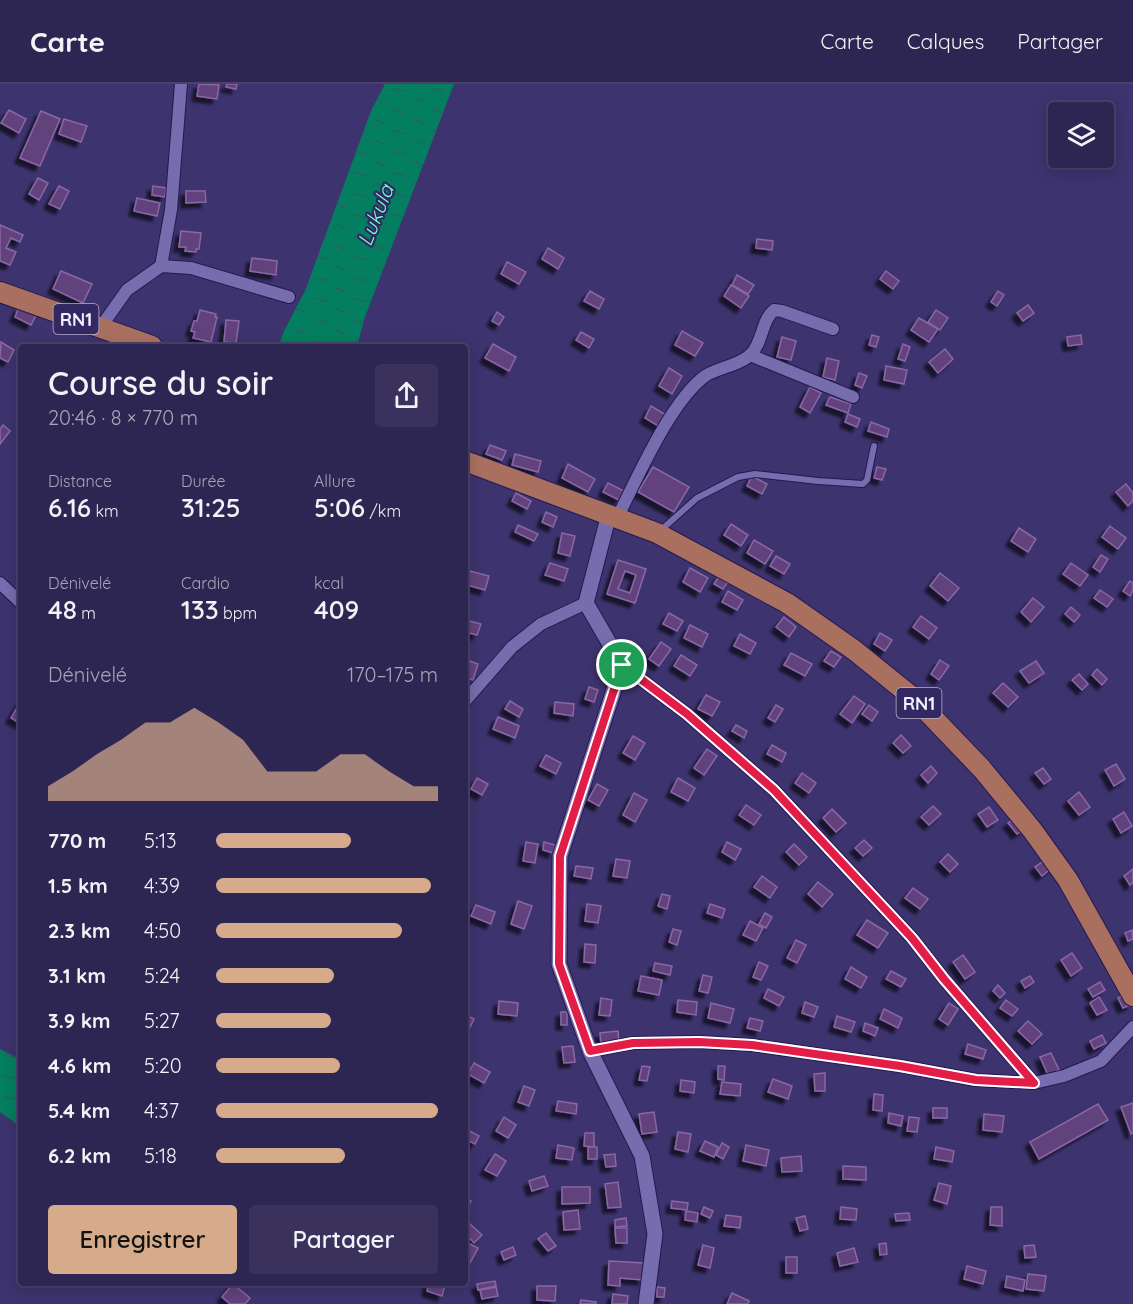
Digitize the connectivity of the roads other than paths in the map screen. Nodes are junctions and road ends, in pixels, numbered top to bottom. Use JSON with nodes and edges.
{"nodes":[{"id":1,"x":181,"y":84,"type":"edge"},
{"id":2,"x":161,"y":266,"type":"junction"},
{"id":3,"x":0,"y":292,"type":"edge"},
{"id":4,"x":289,"y":297,"type":"dead end"},
{"id":5,"x":100,"y":328,"type":"junction"},
{"id":6,"x":833,"y":329,"type":"dead end"},
{"id":7,"x":146,"y":344,"type":"edge"},
{"id":8,"x":750,"y":356,"type":"junction"},
{"id":9,"x":853,"y":397,"type":"dead end"},
{"id":10,"x":874,"y":446,"type":"dead end"},
{"id":11,"x":468,"y":462,"type":"edge"},
{"id":12,"x":613,"y":516,"type":"junction"},
{"id":13,"x":657,"y":533,"type":"junction"},
{"id":14,"x":0,"y":583,"type":"edge"},
{"id":15,"x":18,"y":600,"type":"edge"},
{"id":16,"x":586,"y":603,"type":"junction"},
{"id":17,"x":622,"y":665,"type":"junction"},
{"id":18,"x":468,"y":698,"type":"edge"},
{"id":19,"x":1133,"y":996,"type":"edge"},
{"id":20,"x":1133,"y":1027,"type":"edge"},
{"id":21,"x":590,"y":1051,"type":"junction"},
{"id":22,"x":1034,"y":1083,"type":"junction"},
{"id":23,"x":646,"y":1304,"type":"edge"}],
"edges":[{"from":1,"to":2,"type":"street"},
{"from":2,"to":4,"type":"street"},
{"from":2,"to":5,"type":"street"},
{"from":3,"to":5,"type":"highway","number":"RN1"},
{"from":5,"to":7,"type":"highway","number":"RN1"},
{"from":6,"to":8,"type":"street"},
{"from":8,"to":9,"type":"street"},
{"from":8,"to":12,"type":"street"},
{"from":10,"to":13,"type":"lane"},
{"from":11,"to":12,"type":"highway","number":"RN1"},
{"from":12,"to":13,"type":"highway","number":"RN1"},
{"from":12,"to":16,"type":"street"},
{"from":13,"to":19,"type":"highway","number":"RN1"},
{"from":14,"to":15,"type":"street"},
{"from":16,"to":17,"type":"street"},
{"from":16,"to":18,"type":"street"},
{"from":17,"to":21,"type":"street"},
{"from":17,"to":22,"type":"street"},
{"from":20,"to":22,"type":"street"},
{"from":21,"to":22,"type":"street"},
{"from":21,"to":23,"type":"street"}]}
